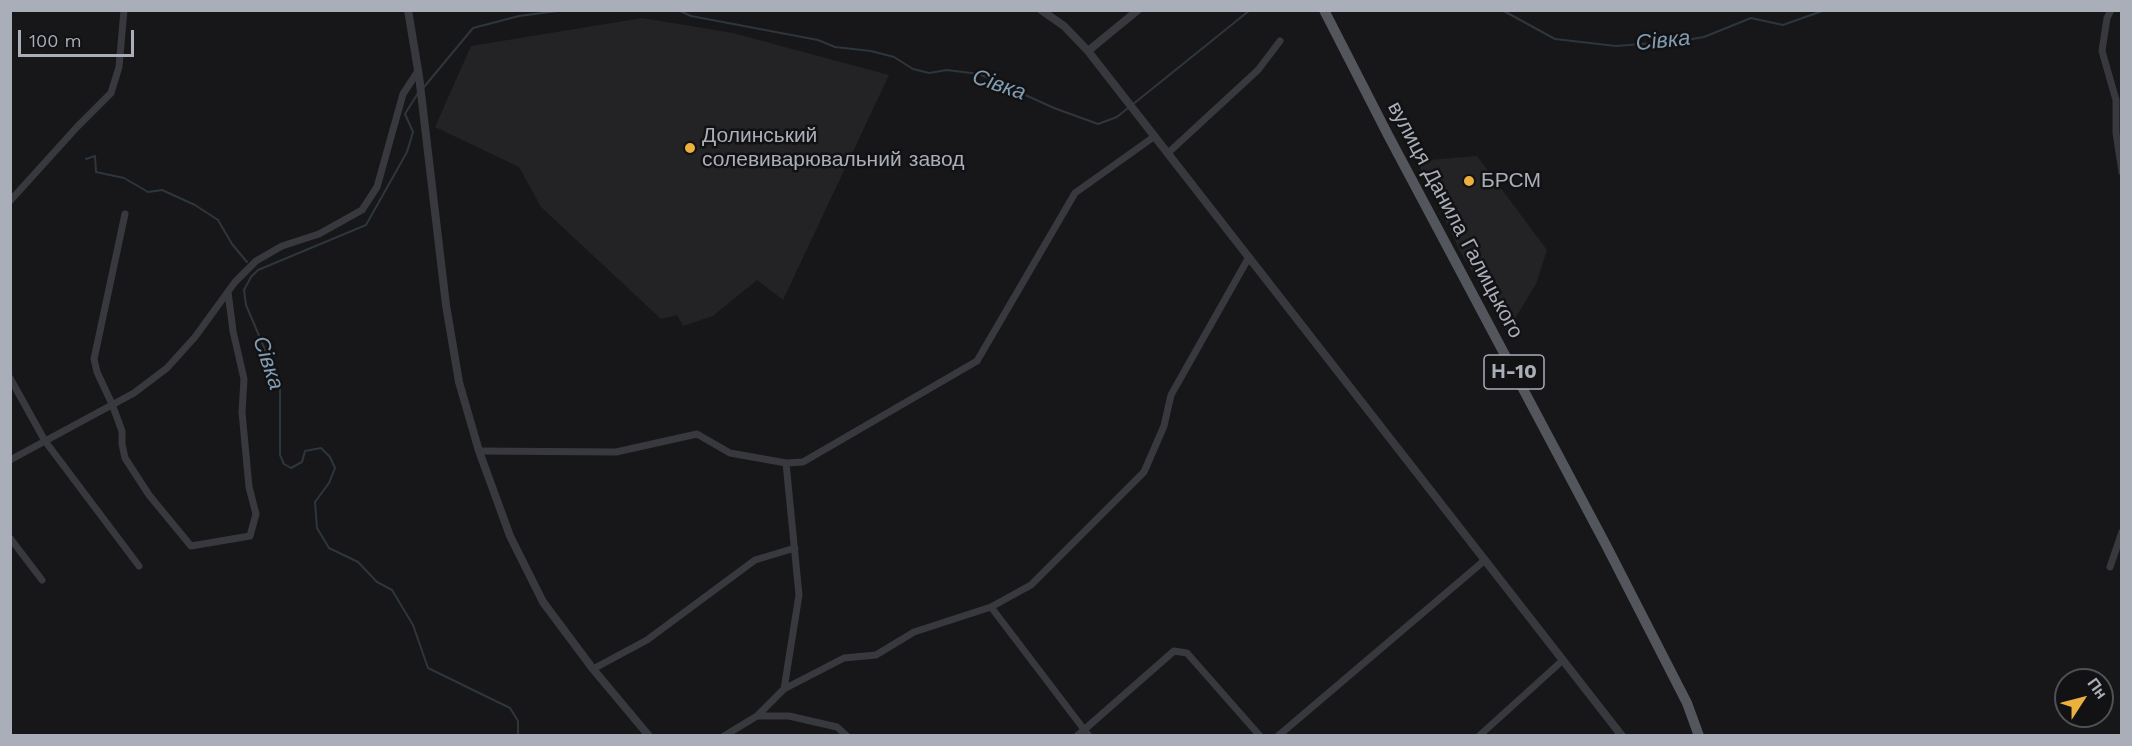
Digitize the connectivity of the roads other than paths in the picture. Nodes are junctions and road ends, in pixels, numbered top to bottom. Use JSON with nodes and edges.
{"nodes":[{"id":1,"x":124,"y":10,"type":"edge"},
{"id":2,"x":408,"y":10,"type":"edge"},
{"id":3,"x":1041,"y":10,"type":"edge"},
{"id":4,"x":1138,"y":10,"type":"edge"},
{"id":5,"x":1324,"y":10,"type":"edge"},
{"id":6,"x":2111,"y":10,"type":"edge"},
{"id":7,"x":1281,"y":41,"type":"dead end"},
{"id":8,"x":1088,"y":51,"type":"junction"},
{"id":9,"x":418,"y":73,"type":"junction"},
{"id":10,"x":1155,"y":136,"type":"junction"},
{"id":11,"x":1168,"y":153,"type":"junction"},
{"id":12,"x":2121,"y":172,"type":"edge"},
{"id":13,"x":10,"y":201,"type":"edge"},
{"id":14,"x":125,"y":214,"type":"dead end"},
{"id":15,"x":1249,"y":257,"type":"junction"},
{"id":16,"x":228,"y":292,"type":"junction"},
{"id":17,"x":10,"y":378,"type":"edge"},
{"id":18,"x":112,"y":404,"type":"junction"},
{"id":19,"x":45,"y":441,"type":"junction"},
{"id":20,"x":479,"y":451,"type":"junction"},
{"id":21,"x":10,"y":460,"type":"edge"},
{"id":22,"x":786,"y":463,"type":"junction"},
{"id":23,"x":2121,"y":532,"type":"edge"},
{"id":24,"x":10,"y":538,"type":"edge"},
{"id":25,"x":795,"y":548,"type":"junction"},
{"id":26,"x":1485,"y":560,"type":"junction"},
{"id":27,"x":139,"y":566,"type":"dead end"},
{"id":28,"x":2110,"y":567,"type":"dead end"},
{"id":29,"x":42,"y":580,"type":"dead end"},
{"id":30,"x":991,"y":607,"type":"junction"},
{"id":31,"x":1563,"y":660,"type":"junction"},
{"id":32,"x":593,"y":669,"type":"junction"},
{"id":33,"x":784,"y":688,"type":"junction"},
{"id":34,"x":756,"y":716,"type":"junction"},
{"id":35,"x":1087,"y":732,"type":"edge"},
{"id":36,"x":649,"y":735,"type":"edge"},
{"id":37,"x":724,"y":735,"type":"edge"},
{"id":38,"x":847,"y":735,"type":"edge"},
{"id":39,"x":1077,"y":735,"type":"edge"},
{"id":40,"x":1260,"y":735,"type":"edge"},
{"id":41,"x":1278,"y":735,"type":"edge"},
{"id":42,"x":1479,"y":735,"type":"edge"},
{"id":43,"x":1622,"y":735,"type":"edge"},
{"id":44,"x":1699,"y":735,"type":"edge"}],
"edges":[{"from":1,"to":13,"type":"street"},
{"from":2,"to":9,"type":"street"},
{"from":3,"to":8,"type":"street"},
{"from":4,"to":8,"type":"street"},
{"from":5,"to":44,"type":"main road","name":"вулиця Данила Галицького","number":"Н-10"},
{"from":6,"to":12,"type":"street"},
{"from":7,"to":11,"type":"street"},
{"from":8,"to":10,"type":"street"},
{"from":9,"to":16,"type":"street"},
{"from":9,"to":20,"type":"street"},
{"from":10,"to":11,"type":"street"},
{"from":10,"to":22,"type":"street"},
{"from":11,"to":15,"type":"street"},
{"from":14,"to":18,"type":"street"},
{"from":15,"to":26,"type":"street"},
{"from":15,"to":30,"type":"street"},
{"from":16,"to":18,"type":"street"},
{"from":16,"to":18,"type":"street"},
{"from":17,"to":19,"type":"street"},
{"from":18,"to":19,"type":"street"},
{"from":19,"to":21,"type":"street"},
{"from":19,"to":27,"type":"street"},
{"from":20,"to":22,"type":"street"},
{"from":20,"to":32,"type":"street"},
{"from":22,"to":25,"type":"street"},
{"from":23,"to":28,"type":"street"},
{"from":24,"to":29,"type":"street"},
{"from":25,"to":32,"type":"street"},
{"from":25,"to":33,"type":"street"},
{"from":26,"to":31,"type":"street"},
{"from":26,"to":41,"type":"street"},
{"from":30,"to":33,"type":"street"},
{"from":30,"to":35,"type":"street"},
{"from":31,"to":42,"type":"street"},
{"from":31,"to":43,"type":"street"},
{"from":32,"to":36,"type":"street"},
{"from":33,"to":34,"type":"street"},
{"from":34,"to":37,"type":"street"},
{"from":34,"to":38,"type":"street"},
{"from":35,"to":39,"type":"street"},
{"from":35,"to":40,"type":"street"}]}
